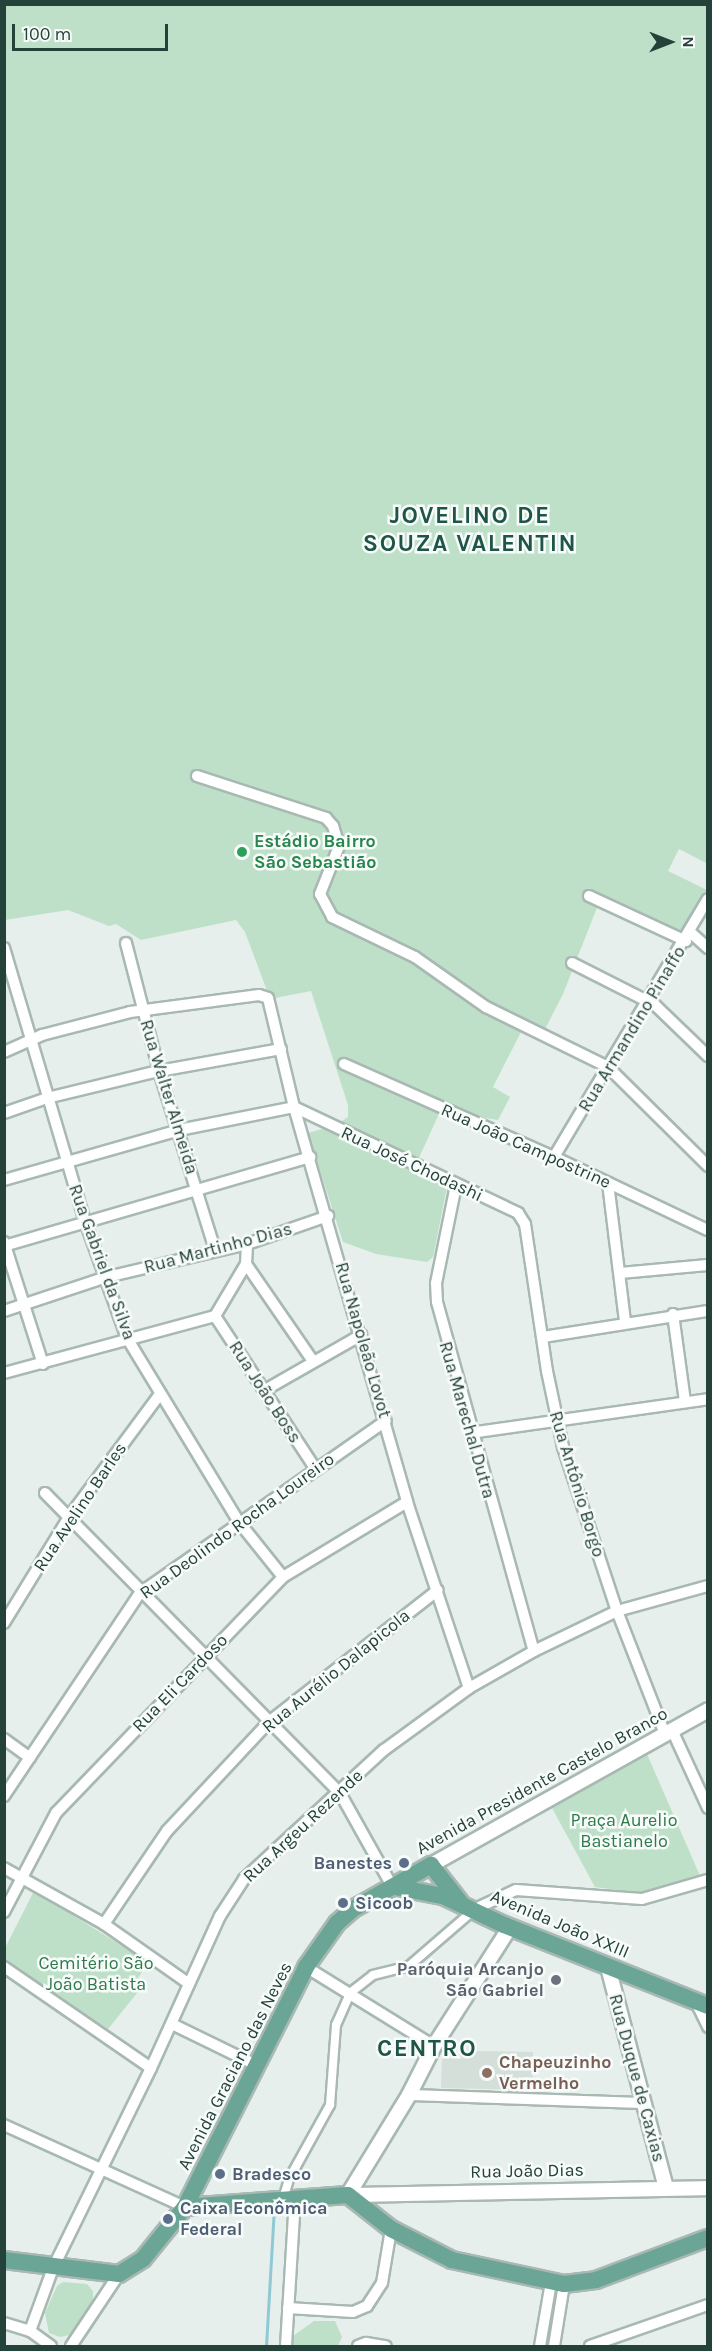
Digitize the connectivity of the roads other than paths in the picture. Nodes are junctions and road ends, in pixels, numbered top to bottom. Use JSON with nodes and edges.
{"nodes":[{"id":1,"x":197,"y":776,"type":"dead end"},
{"id":2,"x":589,"y":896,"type":"dead end"},
{"id":3,"x":708,"y":899,"type":"edge"},
{"id":4,"x":688,"y":937,"type":"junction"},
{"id":5,"x":126,"y":943,"type":"dead end"},
{"id":6,"x":4,"y":948,"type":"edge"},
{"id":7,"x":708,"y":948,"type":"edge"},
{"id":8,"x":572,"y":963,"type":"dead end"},
{"id":9,"x":650,"y":1001,"type":"junction"},
{"id":10,"x":142,"y":1010,"type":"junction"},
{"id":11,"x":32,"y":1039,"type":"junction"},
{"id":12,"x":281,"y":1049,"type":"junction"},
{"id":13,"x":4,"y":1052,"type":"edge"},
{"id":14,"x":708,"y":1056,"type":"edge"},
{"id":15,"x":344,"y":1064,"type":"dead end"},
{"id":16,"x":608,"y":1067,"type":"junction"},
{"id":17,"x":159,"y":1071,"type":"junction"},
{"id":18,"x":47,"y":1098,"type":"junction"},
{"id":19,"x":294,"y":1107,"type":"junction"},
{"id":20,"x":4,"y":1113,"type":"edge"},
{"id":21,"x":179,"y":1130,"type":"junction"},
{"id":22,"x":310,"y":1157,"type":"junction"},
{"id":23,"x":554,"y":1157,"type":"junction"},
{"id":24,"x":66,"y":1163,"type":"junction"},
{"id":25,"x":708,"y":1166,"type":"edge"},
{"id":26,"x":4,"y":1180,"type":"edge"},
{"id":27,"x":608,"y":1183,"type":"junction"},
{"id":28,"x":456,"y":1185,"type":"junction"},
{"id":29,"x":197,"y":1187,"type":"junction"},
{"id":30,"x":328,"y":1216,"type":"junction"},
{"id":31,"x":85,"y":1221,"type":"junction"},
{"id":32,"x":525,"y":1224,"type":"joint"},
{"id":33,"x":708,"y":1230,"type":"edge"},
{"id":34,"x":5,"y":1244,"type":"edge"},
{"id":35,"x":248,"y":1244,"type":"junction"},
{"id":36,"x":214,"y":1250,"type":"junction"},
{"id":37,"x":246,"y":1264,"type":"junction"},
{"id":38,"x":708,"y":1265,"type":"edge"},
{"id":39,"x":620,"y":1273,"type":"junction"},
{"id":40,"x":106,"y":1277,"type":"junction"},
{"id":41,"x":25,"y":1306,"type":"junction"},
{"id":42,"x":4,"y":1311,"type":"edge"},
{"id":43,"x":708,"y":1311,"type":"edge"},
{"id":44,"x":673,"y":1314,"type":"junction"},
{"id":45,"x":215,"y":1316,"type":"junction"},
{"id":46,"x":625,"y":1322,"type":"junction"},
{"id":47,"x":361,"y":1335,"type":"junction"},
{"id":48,"x":543,"y":1337,"type":"junction"},
{"id":49,"x":127,"y":1338,"type":"junction"},
{"id":50,"x":313,"y":1361,"type":"junction"},
{"id":51,"x":43,"y":1364,"type":"junction"},
{"id":52,"x":4,"y":1373,"type":"edge"},
{"id":53,"x":265,"y":1390,"type":"junction"},
{"id":54,"x":160,"y":1394,"type":"junction"},
{"id":55,"x":708,"y":1399,"type":"edge"},
{"id":56,"x":685,"y":1402,"type":"junction"},
{"id":57,"x":556,"y":1420,"type":"junction"},
{"id":58,"x":386,"y":1421,"type":"junction"},
{"id":59,"x":470,"y":1432,"type":"junction"},
{"id":60,"x":315,"y":1468,"type":"junction"},
{"id":61,"x":45,"y":1493,"type":"dead end"},
{"id":62,"x":406,"y":1502,"type":"junction"},
{"id":63,"x":69,"y":1517,"type":"junction"},
{"id":64,"x":239,"y":1522,"type":"junction"},
{"id":65,"x":283,"y":1577,"type":"junction"},
{"id":66,"x":708,"y":1587,"type":"edge"},
{"id":67,"x":438,"y":1590,"type":"junction"},
{"id":68,"x":140,"y":1593,"type":"junction"},
{"id":69,"x":617,"y":1611,"type":"junction"},
{"id":70,"x":4,"y":1623,"type":"edge"},
{"id":71,"x":534,"y":1651,"type":"junction"},
{"id":72,"x":205,"y":1658,"type":"junction"},
{"id":73,"x":469,"y":1688,"type":"junction"},
{"id":74,"x":708,"y":1710,"type":"edge"},
{"id":75,"x":269,"y":1722,"type":"junction"},
{"id":76,"x":669,"y":1732,"type":"junction"},
{"id":77,"x":4,"y":1739,"type":"edge"},
{"id":78,"x":30,"y":1758,"type":"junction"},
{"id":79,"x":340,"y":1793,"type":"junction"},
{"id":80,"x":4,"y":1796,"type":"edge"},
{"id":81,"x":708,"y":1808,"type":"edge"},
{"id":82,"x":431,"y":1865,"type":"junction"},
{"id":83,"x":4,"y":1868,"type":"edge"},
{"id":84,"x":21,"y":1878,"type":"junction"},
{"id":85,"x":708,"y":1880,"type":"edge"},
{"id":86,"x":394,"y":1887,"type":"junction"},
{"id":87,"x":467,"y":1906,"type":"junction"},
{"id":88,"x":4,"y":1912,"type":"edge"},
{"id":89,"x":104,"y":1924,"type":"junction"},
{"id":90,"x":510,"y":1927,"type":"junction"},
{"id":91,"x":4,"y":1967,"type":"edge"},
{"id":92,"x":306,"y":1967,"type":"junction"},
{"id":93,"x":608,"y":1967,"type":"junction"},
{"id":94,"x":188,"y":1983,"type":"junction"},
{"id":95,"x":350,"y":1993,"type":"junction"},
{"id":96,"x":702,"y":2004,"type":"edge"},
{"id":97,"x":172,"y":2024,"type":"junction"},
{"id":98,"x":708,"y":2027,"type":"edge"},
{"id":99,"x":434,"y":2046,"type":"junction"},
{"id":100,"x":256,"y":2065,"type":"junction"},
{"id":101,"x":151,"y":2068,"type":"junction"},
{"id":102,"x":409,"y":2095,"type":"junction"},
{"id":103,"x":643,"y":2103,"type":"junction"},
{"id":104,"x":5,"y":2126,"type":"edge"},
{"id":105,"x":100,"y":2169,"type":"junction"},
{"id":106,"x":666,"y":2188,"type":"junction"},
{"id":107,"x":708,"y":2188,"type":"edge"},
{"id":108,"x":342,"y":2195,"type":"junction"},
{"id":109,"x":289,"y":2199,"type":"junction"},
{"id":110,"x":185,"y":2207,"type":"junction"},
{"id":111,"x":391,"y":2229,"type":"junction"},
{"id":112,"x":708,"y":2238,"type":"edge"},
{"id":113,"x":4,"y":2260,"type":"edge"},
{"id":114,"x":53,"y":2268,"type":"junction"},
{"id":115,"x":119,"y":2274,"type":"junction"},
{"id":116,"x":557,"y":2283,"type":"junction"},
{"id":117,"x":708,"y":2305,"type":"edge"},
{"id":118,"x":288,"y":2308,"type":"junction"},
{"id":119,"x":4,"y":2323,"type":"edge"},
{"id":120,"x":30,"y":2331,"type":"junction"},
{"id":121,"x":51,"y":2346,"type":"edge"},
{"id":122,"x":71,"y":2346,"type":"edge"},
{"id":123,"x":286,"y":2346,"type":"edge"},
{"id":124,"x":358,"y":2346,"type":"edge"},
{"id":125,"x":386,"y":2346,"type":"edge"},
{"id":126,"x":540,"y":2346,"type":"edge"},
{"id":127,"x":554,"y":2346,"type":"edge"},
{"id":128,"x":590,"y":2346,"type":"edge"}],
"edges":[{"from":1,"to":16,"type":"street"},
{"from":2,"to":4,"type":"street"},
{"from":3,"to":4,"type":"street","name":"Rua Armandino Pinaffo"},
{"from":4,"to":7,"type":"street"},
{"from":4,"to":9,"type":"street","name":"Rua Armandino Pinaffo"},
{"from":5,"to":10,"type":"street","name":"Rua Walter Almeida"},
{"from":6,"to":11,"type":"street","name":"Rua Gabriel da Silva"},
{"from":8,"to":9,"type":"street"},
{"from":9,"to":14,"type":"street"},
{"from":9,"to":16,"type":"street","name":"Rua Armandino Pinaffo"},
{"from":10,"to":11,"type":"street"},
{"from":10,"to":12,"type":"street","name":"Rua Napoleão Lovot"},
{"from":10,"to":17,"type":"street","name":"Rua Walter Almeida"},
{"from":11,"to":13,"type":"street"},
{"from":11,"to":18,"type":"street","name":"Rua Gabriel da Silva"},
{"from":12,"to":17,"type":"street"},
{"from":12,"to":19,"type":"street","name":"Rua Napoleão Lovot"},
{"from":15,"to":23,"type":"street","name":"Rua João Campostrine"},
{"from":16,"to":23,"type":"street","name":"Rua Armandino Pinaffo"},
{"from":16,"to":25,"type":"street"},
{"from":17,"to":18,"type":"street"},
{"from":17,"to":21,"type":"street","name":"Rua Walter Almeida"},
{"from":18,"to":20,"type":"street"},
{"from":18,"to":24,"type":"street","name":"Rua Gabriel da Silva"},
{"from":19,"to":21,"type":"street"},
{"from":19,"to":22,"type":"street","name":"Rua Napoleão Lovot"},
{"from":19,"to":28,"type":"street","name":"Rua José Chodashi"},
{"from":21,"to":24,"type":"street"},
{"from":21,"to":29,"type":"street","name":"Rua Walter Almeida"},
{"from":22,"to":29,"type":"street"},
{"from":22,"to":30,"type":"street","name":"Rua Napoleão Lovot"},
{"from":23,"to":27,"type":"street","name":"Rua João Campostrine"},
{"from":24,"to":26,"type":"street"},
{"from":24,"to":31,"type":"street","name":"Rua Gabriel da Silva"},
{"from":27,"to":33,"type":"street","name":"Rua João Campostrine"},
{"from":27,"to":39,"type":"street"},
{"from":28,"to":32,"type":"street","name":"Rua José Chodashi"},
{"from":28,"to":59,"type":"street","name":"Rua Marechal Dutra"},
{"from":29,"to":31,"type":"street"},
{"from":29,"to":36,"type":"street","name":"Rua Walter Almeida"},
{"from":30,"to":35,"type":"street","name":"Rua Martinho Dias"},
{"from":30,"to":47,"type":"street","name":"Rua Napoleão Lovot"},
{"from":31,"to":34,"type":"street"},
{"from":31,"to":40,"type":"street","name":"Rua Gabriel da Silva"},
{"from":32,"to":48,"type":"street","name":"Rua Antônio Borgo"},
{"from":34,"to":41,"type":"street"},
{"from":35,"to":36,"type":"street","name":"Rua Martinho Dias"},
{"from":35,"to":37,"type":"street"},
{"from":36,"to":40,"type":"street","name":"Rua Martinho Dias"},
{"from":37,"to":45,"type":"street"},
{"from":37,"to":50,"type":"street"},
{"from":38,"to":39,"type":"street"},
{"from":39,"to":46,"type":"street"},
{"from":40,"to":41,"type":"street","name":"Rua Martinho Dias"},
{"from":40,"to":49,"type":"street","name":"Rua Gabriel da Silva"},
{"from":41,"to":42,"type":"street","name":"Rua Martinho Dias"},
{"from":41,"to":51,"type":"street"},
{"from":43,"to":44,"type":"street"},
{"from":44,"to":46,"type":"street"},
{"from":44,"to":56,"type":"street"},
{"from":45,"to":49,"type":"street"},
{"from":45,"to":53,"type":"street","name":"Rua João Boss"},
{"from":46,"to":48,"type":"street"},
{"from":47,"to":50,"type":"street"},
{"from":47,"to":58,"type":"street","name":"Rua Napoleão Lovot"},
{"from":48,"to":57,"type":"street","name":"Rua Antônio Borgo"},
{"from":49,"to":51,"type":"street"},
{"from":49,"to":54,"type":"street","name":"Rua Gabriel da Silva"},
{"from":50,"to":53,"type":"street"},
{"from":51,"to":52,"type":"street"},
{"from":53,"to":60,"type":"street","name":"Rua João Boss"},
{"from":54,"to":63,"type":"street","name":"Rua Avelino Barles"},
{"from":54,"to":64,"type":"street","name":"Rua Gabriel da Silva"},
{"from":55,"to":56,"type":"street"},
{"from":56,"to":57,"type":"street"},
{"from":57,"to":59,"type":"street"},
{"from":57,"to":69,"type":"street","name":"Rua Antônio Borgo"},
{"from":58,"to":60,"type":"street","name":"Rua Deolindo Rocha Loureiro"},
{"from":58,"to":62,"type":"street","name":"Rua Napoleão Lovot"},
{"from":59,"to":71,"type":"street","name":"Rua Marechal Dutra"},
{"from":60,"to":64,"type":"street","name":"Rua Deolindo Rocha Loureiro"},
{"from":61,"to":63,"type":"street"},
{"from":62,"to":65,"type":"street","name":"Rua Eli Cardoso"},
{"from":62,"to":67,"type":"street","name":"Rua Napoleão Lovot"},
{"from":63,"to":68,"type":"street"},
{"from":63,"to":70,"type":"street","name":"Rua Avelino Barles"},
{"from":64,"to":65,"type":"street","name":"Rua Gabriel da Silva"},
{"from":64,"to":68,"type":"street","name":"Rua Deolindo Rocha Loureiro"},
{"from":65,"to":72,"type":"street","name":"Rua Eli Cardoso"},
{"from":66,"to":69,"type":"street","name":"Rua Argeu Rezende"},
{"from":67,"to":73,"type":"street","name":"Rua Napoleão Lovot"},
{"from":67,"to":75,"type":"street","name":"Rua Aurélio Dalapicola"},
{"from":68,"to":72,"type":"street"},
{"from":68,"to":78,"type":"street","name":"Rua Deolindo Rocha Loureiro"},
{"from":69,"to":71,"type":"street","name":"Rua Argeu Rezende"},
{"from":69,"to":76,"type":"street","name":"Rua Antônio Borgo"},
{"from":71,"to":73,"type":"street","name":"Rua Argeu Rezende"},
{"from":72,"to":75,"type":"street"},
{"from":72,"to":84,"type":"street","name":"Rua Eli Cardoso"},
{"from":73,"to":79,"type":"street","name":"Rua Argeu Rezende"},
{"from":74,"to":76,"type":"street","name":"Avenida Presidente Castelo Branco"},
{"from":75,"to":79,"type":"street"},
{"from":75,"to":89,"type":"street","name":"Rua Aurélio Dalapicola"},
{"from":76,"to":81,"type":"street","name":"Rua Antônio Borgo"},
{"from":76,"to":82,"type":"street","name":"Avenida Presidente Castelo Branco"},
{"from":77,"to":78,"type":"street"},
{"from":78,"to":80,"type":"street","name":"Rua Deolindo Rocha Loureiro"},
{"from":79,"to":86,"type":"street"},
{"from":79,"to":94,"type":"street","name":"Rua Argeu Rezende"},
{"from":82,"to":86,"type":"main road","name":"Avenida Presidente Castelo Branco"},
{"from":82,"to":87,"type":"main road"},
{"from":83,"to":84,"type":"street"},
{"from":84,"to":88,"type":"street","name":"Rua Eli Cardoso"},
{"from":84,"to":89,"type":"street"},
{"from":85,"to":87,"type":"street"},
{"from":86,"to":87,"type":"main road","name":"Avenida João XXIII"},
{"from":86,"to":92,"type":"main road","name":"Avenida Graciano das Neves"},
{"from":87,"to":90,"type":"main road","name":"Avenida João XXIII"},
{"from":87,"to":95,"type":"street"},
{"from":89,"to":94,"type":"street"},
{"from":90,"to":93,"type":"main road","name":"Avenida João XXIII"},
{"from":90,"to":99,"type":"street"},
{"from":91,"to":101,"type":"street"},
{"from":92,"to":95,"type":"street"},
{"from":92,"to":100,"type":"main road","name":"Avenida Graciano das Neves"},
{"from":93,"to":96,"type":"main road","name":"Avenida João XXIII"},
{"from":93,"to":103,"type":"street","name":"Rua Duque de Caxias"},
{"from":94,"to":97,"type":"street","name":"Rua Argeu Rezende"},
{"from":95,"to":99,"type":"street"},
{"from":95,"to":109,"type":"street"},
{"from":96,"to":98,"type":"street"},
{"from":97,"to":100,"type":"street"},
{"from":97,"to":101,"type":"street","name":"Rua Argeu Rezende"},
{"from":99,"to":102,"type":"street"},
{"from":100,"to":110,"type":"main road","name":"Avenida Graciano das Neves"},
{"from":101,"to":105,"type":"street","name":"Rua Argeu Rezende"},
{"from":102,"to":103,"type":"street"},
{"from":102,"to":108,"type":"street"},
{"from":103,"to":106,"type":"street","name":"Rua Duque de Caxias"},
{"from":104,"to":105,"type":"street"},
{"from":105,"to":110,"type":"street"},
{"from":105,"to":114,"type":"street","name":"Rua Argeu Rezende"},
{"from":106,"to":107,"type":"street","name":"Rua João Dias"},
{"from":106,"to":108,"type":"street","name":"Rua João Dias"},
{"from":108,"to":109,"type":"main road","name":"Rua João Dias"},
{"from":108,"to":111,"type":"main road"},
{"from":109,"to":110,"type":"main road","name":"Rua João Dias"},
{"from":109,"to":118,"type":"street"},
{"from":110,"to":115,"type":"main road","name":"Avenida Graciano das Neves"},
{"from":111,"to":116,"type":"main road"},
{"from":111,"to":118,"type":"street"},
{"from":112,"to":116,"type":"main road"},
{"from":113,"to":114,"type":"main road"},
{"from":114,"to":115,"type":"main road"},
{"from":114,"to":120,"type":"street","name":"Rua Argeu Rezende"},
{"from":115,"to":122,"type":"street"},
{"from":116,"to":126,"type":"street"},
{"from":116,"to":127,"type":"street"},
{"from":117,"to":128,"type":"street"},
{"from":118,"to":123,"type":"street"},
{"from":119,"to":120,"type":"street"},
{"from":120,"to":121,"type":"street"},
{"from":124,"to":125,"type":"street"}]}
